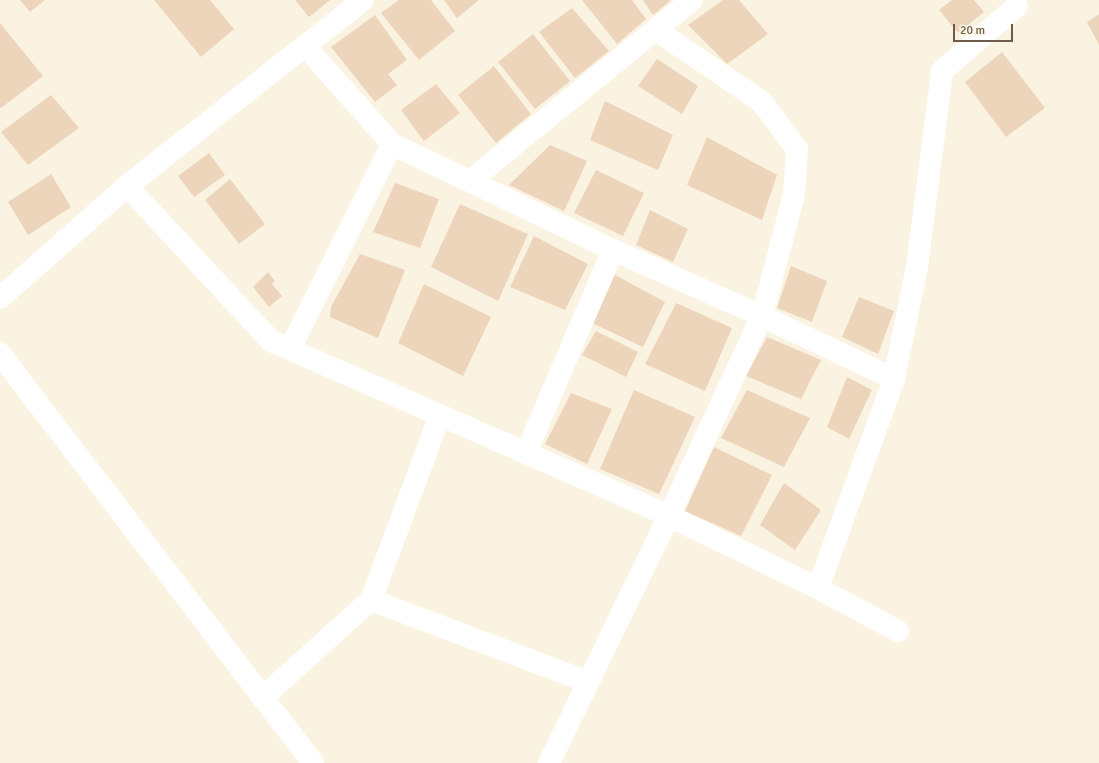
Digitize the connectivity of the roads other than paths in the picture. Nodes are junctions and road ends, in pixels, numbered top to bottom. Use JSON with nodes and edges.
{"nodes":[{"id":1,"x":363,"y":0,"type":"edge"},
{"id":2,"x":692,"y":0,"type":"edge"},
{"id":3,"x":1017,"y":6,"type":"dead end"},
{"id":4,"x":656,"y":30,"type":"junction"},
{"id":5,"x":305,"y":46,"type":"junction"},
{"id":6,"x":392,"y":144,"type":"junction"},
{"id":7,"x":470,"y":181,"type":"junction"},
{"id":8,"x":127,"y":186,"type":"junction"},
{"id":9,"x":613,"y":250,"type":"junction"},
{"id":10,"x":0,"y":298,"type":"edge"},
{"id":11,"x":762,"y":316,"type":"junction"},
{"id":12,"x":290,"y":349,"type":"junction"},
{"id":13,"x":0,"y":354,"type":"edge"},
{"id":14,"x":894,"y":379,"type":"junction"},
{"id":15,"x":440,"y":415,"type":"junction"},
{"id":16,"x":526,"y":453,"type":"junction"},
{"id":17,"x":669,"y":516,"type":"junction"},
{"id":18,"x":818,"y":588,"type":"junction"},
{"id":19,"x":371,"y":600,"type":"junction"},
{"id":20,"x":898,"y":630,"type":"dead end"},
{"id":21,"x":588,"y":682,"type":"junction"},
{"id":22,"x":262,"y":698,"type":"junction"},
{"id":23,"x":313,"y":763,"type":"edge"},
{"id":24,"x":549,"y":763,"type":"edge"}],
"edges":[{"from":1,"to":5,"type":"street"},
{"from":2,"to":4,"type":"street"},
{"from":3,"to":14,"type":"street"},
{"from":4,"to":7,"type":"street"},
{"from":4,"to":11,"type":"street"},
{"from":5,"to":6,"type":"street"},
{"from":5,"to":8,"type":"street"},
{"from":6,"to":7,"type":"street"},
{"from":6,"to":12,"type":"street"},
{"from":7,"to":9,"type":"street"},
{"from":8,"to":10,"type":"street"},
{"from":8,"to":12,"type":"street"},
{"from":9,"to":11,"type":"street"},
{"from":9,"to":16,"type":"street"},
{"from":11,"to":14,"type":"street"},
{"from":11,"to":17,"type":"street"},
{"from":12,"to":15,"type":"street"},
{"from":13,"to":22,"type":"street"},
{"from":14,"to":18,"type":"street"},
{"from":15,"to":16,"type":"street"},
{"from":15,"to":19,"type":"street"},
{"from":16,"to":17,"type":"street"},
{"from":17,"to":18,"type":"street"},
{"from":17,"to":21,"type":"street"},
{"from":18,"to":20,"type":"street"},
{"from":19,"to":21,"type":"street"},
{"from":19,"to":22,"type":"street"},
{"from":21,"to":24,"type":"street"},
{"from":22,"to":23,"type":"street"}]}
